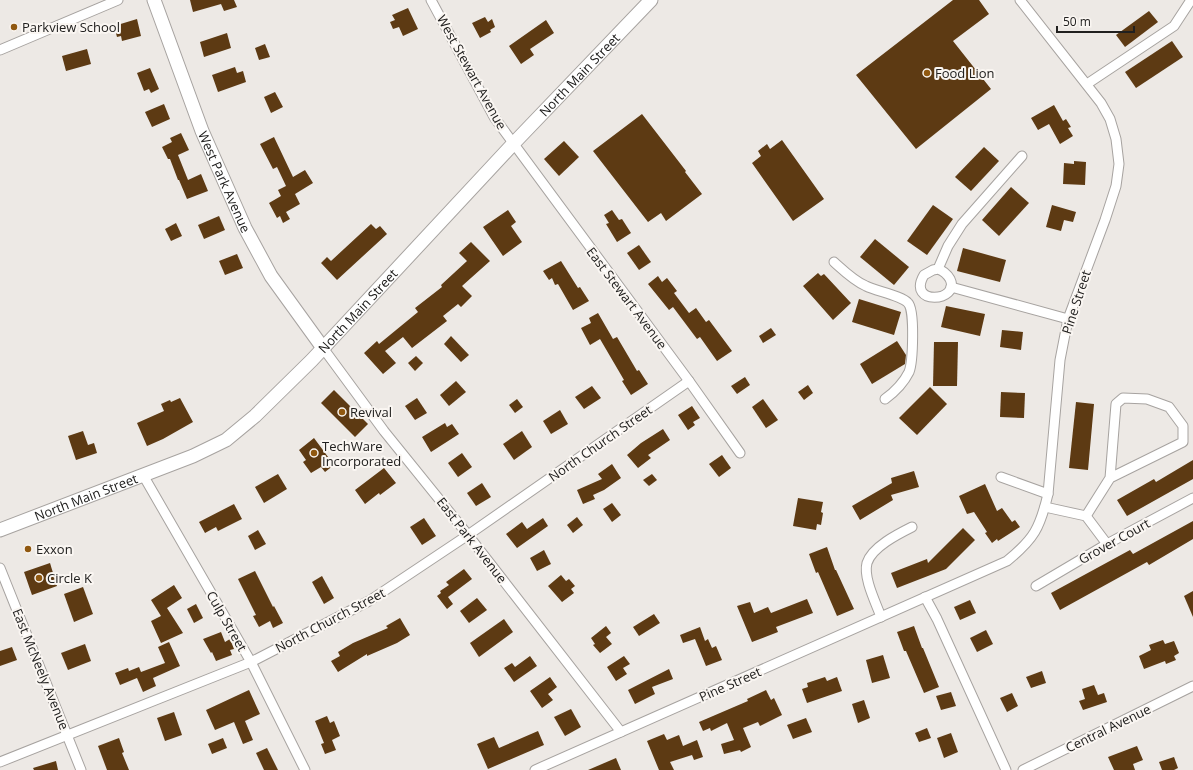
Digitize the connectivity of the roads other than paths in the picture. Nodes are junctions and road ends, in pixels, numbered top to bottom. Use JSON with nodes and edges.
{"nodes":[{"id":1,"x":118,"y":0,"type":"edge"},
{"id":2,"x":154,"y":0,"type":"edge"},
{"id":3,"x":431,"y":0,"type":"edge"},
{"id":4,"x":651,"y":0,"type":"edge"},
{"id":5,"x":1020,"y":0,"type":"edge"},
{"id":6,"x":1191,"y":0,"type":"edge"},
{"id":7,"x":0,"y":50,"type":"edge"},
{"id":8,"x":1086,"y":84,"type":"junction"},
{"id":9,"x":513,"y":144,"type":"junction"},
{"id":10,"x":1022,"y":156,"type":"dead end"},
{"id":11,"x":834,"y":262,"type":"dead end"},
{"id":12,"x":938,"y":269,"type":"junction"},
{"id":13,"x":951,"y":287,"type":"junction"},
{"id":14,"x":923,"y":293,"type":"junction"},
{"id":15,"x":909,"y":303,"type":"junction"},
{"id":16,"x":1068,"y":319,"type":"junction"},
{"id":17,"x":323,"y":348,"type":"junction"},
{"id":18,"x":689,"y":381,"type":"junction"},
{"id":19,"x":885,"y":399,"type":"dead end"},
{"id":20,"x":740,"y":454,"type":"dead end"},
{"id":21,"x":142,"y":476,"type":"junction"},
{"id":22,"x":1000,"y":477,"type":"dead end"},
{"id":23,"x":1110,"y":478,"type":"junction"},
{"id":24,"x":1048,"y":494,"type":"junction"},
{"id":25,"x":1193,"y":498,"type":"edge"},
{"id":26,"x":1045,"y":507,"type":"junction"},
{"id":27,"x":1086,"y":516,"type":"junction"},
{"id":28,"x":912,"y":527,"type":"dead end"},
{"id":29,"x":0,"y":530,"type":"edge"},
{"id":30,"x":468,"y":535,"type":"junction"},
{"id":31,"x":1107,"y":544,"type":"junction"},
{"id":32,"x":0,"y":568,"type":"edge"},
{"id":33,"x":1036,"y":586,"type":"dead end"},
{"id":34,"x":925,"y":597,"type":"junction"},
{"id":35,"x":881,"y":617,"type":"junction"},
{"id":36,"x":251,"y":662,"type":"junction"},
{"id":37,"x":1193,"y":686,"type":"edge"},
{"id":38,"x":621,"y":732,"type":"junction"},
{"id":39,"x":68,"y":736,"type":"junction"},
{"id":40,"x":0,"y":762,"type":"edge"},
{"id":41,"x":82,"y":770,"type":"edge"},
{"id":42,"x":305,"y":770,"type":"edge"},
{"id":43,"x":535,"y":770,"type":"edge"},
{"id":44,"x":1006,"y":770,"type":"edge"},
{"id":45,"x":1023,"y":770,"type":"edge"}],
"edges":[{"from":1,"to":7,"type":"street"},
{"from":2,"to":17,"type":"main road","name":"West Park Avenue"},
{"from":3,"to":9,"type":"street","name":"West Stewart Avenue"},
{"from":4,"to":9,"type":"main road","name":"North Main Street"},
{"from":5,"to":8,"type":"street","name":"Pine Street"},
{"from":6,"to":8,"type":"street"},
{"from":8,"to":16,"type":"street","name":"Pine Street"},
{"from":9,"to":17,"type":"main road","name":"North Main Street"},
{"from":9,"to":18,"type":"street","name":"East Stewart Avenue"},
{"from":10,"to":12,"type":"street"},
{"from":11,"to":15,"type":"street"},
{"from":12,"to":13,"type":"street"},
{"from":12,"to":14,"type":"street"},
{"from":13,"to":14,"type":"street"},
{"from":13,"to":16,"type":"street"},
{"from":14,"to":15,"type":"street"},
{"from":15,"to":19,"type":"street"},
{"from":16,"to":24,"type":"street","name":"Pine Street"},
{"from":17,"to":21,"type":"main road","name":"North Main Street"},
{"from":17,"to":30,"type":"street","name":"East Park Avenue"},
{"from":18,"to":20,"type":"street","name":"East Stewart Avenue"},
{"from":18,"to":30,"type":"street","name":"North Church Street"},
{"from":21,"to":29,"type":"main road","name":"North Main Street"},
{"from":21,"to":36,"type":"street","name":"Culp Street"},
{"from":22,"to":24,"type":"street"},
{"from":23,"to":23,"type":"street"},
{"from":23,"to":27,"type":"street"},
{"from":24,"to":26,"type":"street","name":"Pine Street"},
{"from":25,"to":31,"type":"street","name":"Grover Court"},
{"from":26,"to":27,"type":"street"},
{"from":26,"to":34,"type":"street","name":"Pine Street"},
{"from":27,"to":31,"type":"street"},
{"from":28,"to":35,"type":"street"},
{"from":30,"to":36,"type":"street","name":"North Church Street"},
{"from":30,"to":38,"type":"street","name":"East Park Avenue"},
{"from":31,"to":33,"type":"street","name":"Grover Court"},
{"from":32,"to":39,"type":"street","name":"East McNeely Avenue"},
{"from":34,"to":35,"type":"street","name":"Pine Street"},
{"from":34,"to":44,"type":"street"},
{"from":35,"to":38,"type":"street","name":"Pine Street"},
{"from":36,"to":39,"type":"street","name":"North Church Street"},
{"from":36,"to":42,"type":"street","name":"Culp Street"},
{"from":37,"to":45,"type":"street","name":"Central Avenue"},
{"from":38,"to":43,"type":"street","name":"Pine Street"},
{"from":39,"to":40,"type":"street","name":"North Church Street"},
{"from":39,"to":41,"type":"street","name":"East McNeely Avenue"}]}
